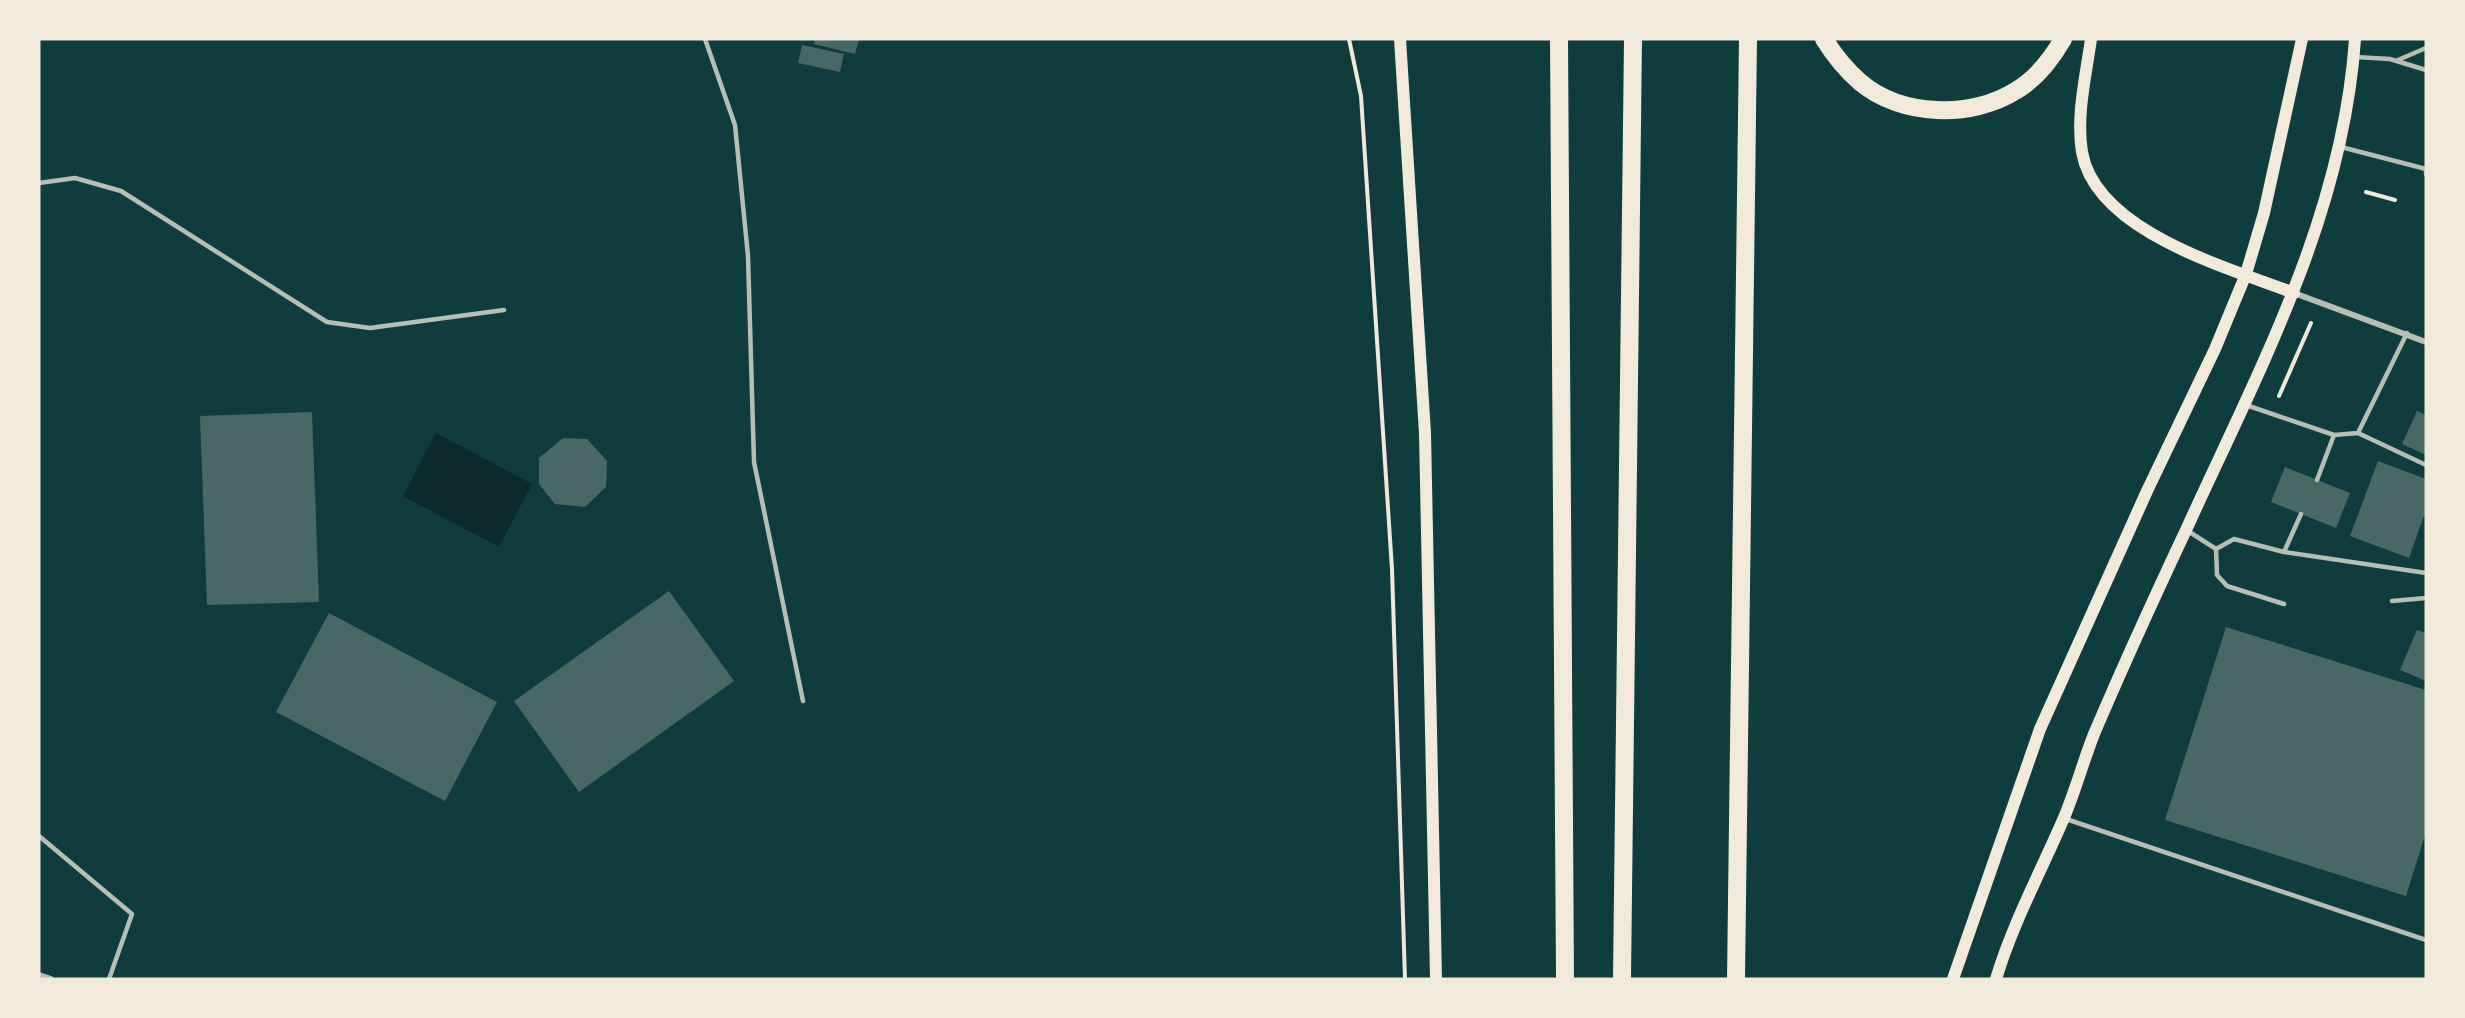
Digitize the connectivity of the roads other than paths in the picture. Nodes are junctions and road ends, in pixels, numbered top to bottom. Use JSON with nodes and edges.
{"nodes":[{"id":1,"x":705,"y":39,"type":"edge"},
{"id":2,"x":1400,"y":39,"type":"edge"},
{"id":3,"x":1559,"y":39,"type":"edge"},
{"id":4,"x":1633,"y":39,"type":"edge"},
{"id":5,"x":1748,"y":39,"type":"edge"},
{"id":6,"x":1824,"y":39,"type":"edge"},
{"id":7,"x":2063,"y":39,"type":"edge"},
{"id":8,"x":2091,"y":39,"type":"edge"},
{"id":9,"x":2302,"y":39,"type":"edge"},
{"id":10,"x":2355,"y":39,"type":"edge"},
{"id":11,"x":2426,"y":48,"type":"edge"},
{"id":12,"x":2354,"y":57,"type":"junction"},
{"id":13,"x":2398,"y":61,"type":"junction"},
{"id":14,"x":2426,"y":70,"type":"edge"},
{"id":15,"x":2341,"y":147,"type":"junction"},
{"id":16,"x":2426,"y":168,"type":"edge"},
{"id":17,"x":2426,"y":174,"type":"edge"},
{"id":18,"x":39,"y":183,"type":"edge"},
{"id":19,"x":2246,"y":274,"type":"junction"},
{"id":20,"x":2294,"y":293,"type":"junction"},
{"id":21,"x":504,"y":310,"type":"dead end"},
{"id":22,"x":2407,"y":333,"type":"junction"},
{"id":23,"x":2426,"y":342,"type":"edge"},
{"id":24,"x":2246,"y":405,"type":"junction"},
{"id":25,"x":2358,"y":433,"type":"junction"},
{"id":26,"x":2334,"y":435,"type":"junction"},
{"id":27,"x":2426,"y":465,"type":"edge"},
{"id":28,"x":2317,"y":480,"type":"dead end"},
{"id":29,"x":2301,"y":514,"type":"dead end"},
{"id":30,"x":2186,"y":529,"type":"junction"},
{"id":31,"x":2216,"y":549,"type":"junction"},
{"id":32,"x":2284,"y":552,"type":"junction"},
{"id":33,"x":2426,"y":573,"type":"edge"},
{"id":34,"x":2426,"y":598,"type":"edge"},
{"id":35,"x":2392,"y":601,"type":"dead end"},
{"id":36,"x":2284,"y":604,"type":"dead end"},
{"id":37,"x":803,"y":701,"type":"dead end"},
{"id":38,"x":2064,"y":818,"type":"junction"},
{"id":39,"x":39,"y":836,"type":"edge"},
{"id":40,"x":2426,"y":940,"type":"edge"},
{"id":41,"x":39,"y":975,"type":"edge"},
{"id":42,"x":51,"y":979,"type":"edge"},
{"id":43,"x":109,"y":979,"type":"edge"},
{"id":44,"x":1436,"y":979,"type":"edge"},
{"id":45,"x":1565,"y":979,"type":"edge"},
{"id":46,"x":1623,"y":979,"type":"edge"},
{"id":47,"x":1736,"y":979,"type":"edge"},
{"id":48,"x":1953,"y":979,"type":"edge"},
{"id":49,"x":1996,"y":979,"type":"edge"}],
"edges":[{"from":1,"to":37,"type":"lane"},
{"from":2,"to":44,"type":"main road"},
{"from":3,"to":45,"type":"highway"},
{"from":4,"to":46,"type":"highway"},
{"from":5,"to":47,"type":"highway"},
{"from":6,"to":7,"type":"highway"},
{"from":8,"to":19,"type":"main road"},
{"from":9,"to":19,"type":"main road"},
{"from":10,"to":12,"type":"main road"},
{"from":11,"to":13,"type":"lane"},
{"from":12,"to":13,"type":"lane"},
{"from":12,"to":15,"type":"main road"},
{"from":13,"to":14,"type":"lane"},
{"from":15,"to":16,"type":"lane"},
{"from":15,"to":20,"type":"main road"},
{"from":16,"to":17,"type":"lane"},
{"from":18,"to":21,"type":"lane"},
{"from":19,"to":20,"type":"main road"},
{"from":19,"to":48,"type":"main road"},
{"from":20,"to":22,"type":"street"},
{"from":20,"to":24,"type":"main road"},
{"from":22,"to":23,"type":"street"},
{"from":22,"to":25,"type":"lane"},
{"from":24,"to":26,"type":"lane"},
{"from":24,"to":30,"type":"main road"},
{"from":25,"to":26,"type":"lane"},
{"from":25,"to":27,"type":"lane"},
{"from":26,"to":28,"type":"lane"},
{"from":29,"to":32,"type":"lane"},
{"from":30,"to":31,"type":"lane"},
{"from":30,"to":38,"type":"main road"},
{"from":31,"to":32,"type":"lane"},
{"from":31,"to":36,"type":"lane"},
{"from":32,"to":33,"type":"lane"},
{"from":34,"to":35,"type":"lane"},
{"from":38,"to":40,"type":"lane"},
{"from":38,"to":49,"type":"main road"},
{"from":39,"to":43,"type":"lane"},
{"from":41,"to":42,"type":"street"}]}
